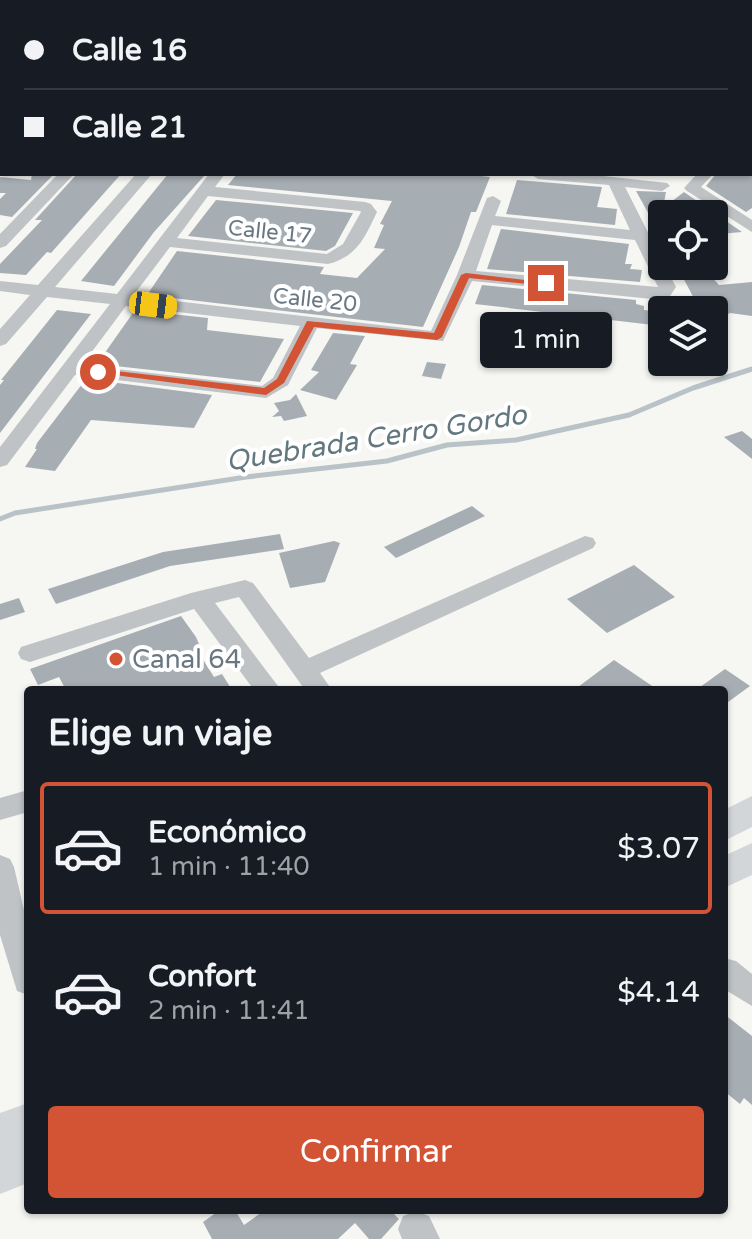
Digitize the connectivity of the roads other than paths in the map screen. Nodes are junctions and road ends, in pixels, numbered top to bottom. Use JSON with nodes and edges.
{"nodes":[{"id":1,"x":64,"y":176,"type":"edge"},
{"id":2,"x":142,"y":176,"type":"edge"},
{"id":3,"x":216,"y":176,"type":"edge"},
{"id":4,"x":560,"y":176,"type":"edge"},
{"id":5,"x":703,"y":176,"type":"edge"},
{"id":6,"x":614,"y":181,"type":"junction"},
{"id":7,"x":662,"y":186,"type":"dead end"},
{"id":8,"x":205,"y":191,"type":"junction"},
{"id":9,"x":493,"y":201,"type":"dead end"},
{"id":10,"x":486,"y":220,"type":"junction"},
{"id":11,"x":750,"y":221,"type":"edge"},
{"id":12,"x":9,"y":224,"type":"edge"},
{"id":13,"x":642,"y":236,"type":"junction"},
{"id":14,"x":166,"y":242,"type":"junction"},
{"id":15,"x":0,"y":243,"type":"edge"},
{"id":16,"x":466,"y":275,"type":"junction"},
{"id":17,"x":0,"y":286,"type":"edge"},
{"id":18,"x":42,"y":291,"type":"junction"},
{"id":19,"x":122,"y":301,"type":"junction"},
{"id":20,"x":311,"y":323,"type":"junction"},
{"id":21,"x":0,"y":340,"type":"edge"},
{"id":22,"x":70,"y":369,"type":"junction"},
{"id":23,"x":0,"y":461,"type":"edge"},
{"id":24,"x":585,"y":543,"type":"dead end"},
{"id":25,"x":199,"y":599,"type":"junction"},
{"id":26,"x":30,"y":653,"type":"dead end"},
{"id":27,"x":312,"y":680,"type":"edge"},
{"id":28,"x":265,"y":686,"type":"edge"},
{"id":29,"x":752,"y":810,"type":"edge"},
{"id":30,"x":728,"y":825,"type":"edge"},
{"id":31,"x":752,"y":858,"type":"edge"},
{"id":32,"x":0,"y":867,"type":"edge"},
{"id":33,"x":728,"y":871,"type":"edge"},
{"id":34,"x":24,"y":967,"type":"edge"},
{"id":35,"x":728,"y":973,"type":"edge"},
{"id":36,"x":752,"y":992,"type":"edge"},
{"id":37,"x":24,"y":1125,"type":"edge"},
{"id":38,"x":0,"y":1134,"type":"edge"},
{"id":39,"x":24,"y":1163,"type":"edge"},
{"id":40,"x":0,"y":1172,"type":"edge"}],
"edges":[{"from":1,"to":12,"type":"street"},
{"from":2,"to":18,"type":"street"},
{"from":3,"to":8,"type":"street"},
{"from":4,"to":6,"type":"street"},
{"from":5,"to":11,"type":"street"},
{"from":6,"to":7,"type":"street"},
{"from":6,"to":13,"type":"street"},
{"from":8,"to":14,"type":"street"},
{"from":8,"to":14,"type":"street","name":"Calle 17"},
{"from":9,"to":10,"type":"street","name":"Calle 20"},
{"from":10,"to":13,"type":"street"},
{"from":10,"to":16,"type":"street","name":"Calle 20"},
{"from":12,"to":15,"type":"street"},
{"from":13,"to":16,"type":"street"},
{"from":14,"to":19,"type":"street"},
{"from":16,"to":20,"type":"street","name":"Calle 20"},
{"from":17,"to":18,"type":"street","name":"Calle 20"},
{"from":18,"to":19,"type":"street","name":"Calle 20"},
{"from":18,"to":21,"type":"street"},
{"from":19,"to":20,"type":"street","name":"Calle 20"},
{"from":19,"to":22,"type":"street"},
{"from":20,"to":22,"type":"street"},
{"from":22,"to":23,"type":"street"},
{"from":24,"to":27,"type":"street"},
{"from":25,"to":26,"type":"street"},
{"from":25,"to":27,"type":"street"},
{"from":25,"to":28,"type":"street"},
{"from":29,"to":30,"type":"main road"},
{"from":31,"to":33,"type":"main road"},
{"from":32,"to":34,"type":"street"},
{"from":35,"to":36,"type":"street"},
{"from":37,"to":38,"type":"main road"},
{"from":39,"to":40,"type":"main road"}]}
